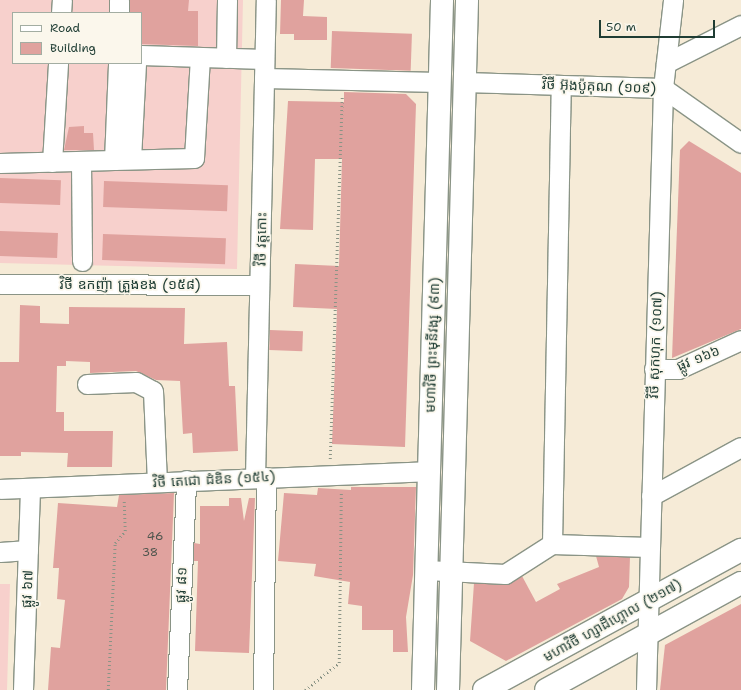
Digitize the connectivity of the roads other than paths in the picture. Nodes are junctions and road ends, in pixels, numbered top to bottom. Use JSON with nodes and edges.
{"nodes":[{"id":1,"x":62,"y":0,"type":"edge"},
{"id":2,"x":119,"y":0,"type":"edge"},
{"id":3,"x":227,"y":0,"type":"edge"},
{"id":4,"x":266,"y":0,"type":"edge"},
{"id":5,"x":442,"y":0,"type":"edge"},
{"id":6,"x":466,"y":0,"type":"edge"},
{"id":7,"x":673,"y":0,"type":"edge"},
{"id":8,"x":60,"y":12,"type":"edge"},
{"id":9,"x":119,"y":12,"type":"edge"},
{"id":10,"x":741,"y":25,"type":"edge"},
{"id":11,"x":142,"y":55,"type":"edge"},
{"id":12,"x":200,"y":57,"type":"junction"},
{"id":13,"x":226,"y":58,"type":"junction"},
{"id":14,"x":264,"y":59,"type":"junction"},
{"id":15,"x":666,"y":63,"type":"junction"},
{"id":16,"x":58,"y":64,"type":"edge"},
{"id":17,"x":118,"y":64,"type":"edge"},
{"id":18,"x":136,"y":64,"type":"edge"},
{"id":19,"x":264,"y":78,"type":"junction"},
{"id":20,"x":439,"y":82,"type":"junction"},
{"id":21,"x":464,"y":82,"type":"junction"},
{"id":22,"x":561,"y":85,"type":"junction"},
{"id":23,"x":662,"y":88,"type":"junction"},
{"id":24,"x":739,"y":137,"type":"edge"},
{"id":25,"x":122,"y":160,"type":"junction"},
{"id":26,"x":52,"y":162,"type":"junction"},
{"id":27,"x":0,"y":163,"type":"edge"},
{"id":28,"x":81,"y":163,"type":"junction"},
{"id":29,"x":82,"y":261,"type":"dead end"},
{"id":30,"x":0,"y":284,"type":"edge"},
{"id":31,"x":259,"y":285,"type":"junction"},
{"id":32,"x":741,"y":340,"type":"edge"},
{"id":33,"x":654,"y":369,"type":"junction"},
{"id":34,"x":87,"y":384,"type":"dead end"},
{"id":35,"x":741,"y":447,"type":"edge"},
{"id":36,"x":429,"y":471,"type":"junction"},
{"id":37,"x":260,"y":477,"type":"junction"},
{"id":38,"x":186,"y":480,"type":"junction"},
{"id":39,"x":157,"y":482,"type":"junction"},
{"id":40,"x":30,"y":488,"type":"junction"},
{"id":41,"x":0,"y":489,"type":"edge"},
{"id":42,"x":651,"y":496,"type":"junction"},
{"id":43,"x":552,"y":544,"type":"junction"},
{"id":44,"x":650,"y":547,"type":"junction"},
{"id":45,"x":28,"y":550,"type":"junction"},
{"id":46,"x":741,"y":550,"type":"edge"},
{"id":47,"x":0,"y":552,"type":"edge"},
{"id":48,"x":426,"y":570,"type":"junction"},
{"id":49,"x":451,"y":571,"type":"junction"},
{"id":50,"x":741,"y":583,"type":"edge"},
{"id":51,"x":648,"y":600,"type":"junction"},
{"id":52,"x":647,"y":634,"type":"junction"},
{"id":53,"x":23,"y":690,"type":"edge"},
{"id":54,"x":177,"y":690,"type":"edge"},
{"id":55,"x":263,"y":690,"type":"edge"},
{"id":56,"x":423,"y":690,"type":"edge"},
{"id":57,"x":448,"y":690,"type":"edge"},
{"id":58,"x":484,"y":690,"type":"edge"},
{"id":59,"x":546,"y":690,"type":"edge"},
{"id":60,"x":646,"y":690,"type":"edge"}],
"edges":[{"from":1,"to":8,"type":"street"},
{"from":2,"to":9,"type":"street"},
{"from":3,"to":13,"type":"street"},
{"from":4,"to":14,"type":"street","name":"វិថី វត្តកោះ"},
{"from":5,"to":20,"type":"main road","name":"មហាវិថី ព្រះមុនីវង្ស (៩៣)"},
{"from":6,"to":21,"type":"main road","name":"មហាវិថី ព្រះមុនីវង្ស (៩៣)"},
{"from":7,"to":15,"type":"street","name":"វិថី សុកហុក (១០៧)"},
{"from":10,"to":15,"type":"street"},
{"from":11,"to":12,"type":"street"},
{"from":12,"to":13,"type":"street"},
{"from":12,"to":25,"type":"street"},
{"from":13,"to":14,"type":"street"},
{"from":14,"to":19,"type":"street","name":"វិថី វត្តកោះ"},
{"from":15,"to":23,"type":"street","name":"វិថី សុកហុក (១០៧)"},
{"from":16,"to":26,"type":"street"},
{"from":17,"to":25,"type":"street"},
{"from":18,"to":25,"type":"street"},
{"from":19,"to":20,"type":"street"},
{"from":19,"to":31,"type":"street","name":"វិថី វត្តកោះ"},
{"from":20,"to":36,"type":"main road","name":"មហាវិថី ព្រះមុនីវង្ស (៩៣)"},
{"from":21,"to":22,"type":"street","name":"វិថី អ៊ុងប៉ូគុណ (១០៩)"},
{"from":21,"to":49,"type":"main road","name":"មហាវិថី ព្រះមុនីវង្ស (៩៣)"},
{"from":22,"to":23,"type":"street","name":"វិថី អ៊ុងប៉ូគុណ (១០៩)"},
{"from":22,"to":43,"type":"street"},
{"from":23,"to":24,"type":"street","name":"វិថី អ៊ុងប៉ូគុណ (១០៩)"},
{"from":23,"to":33,"type":"street","name":"វិថី សុកហុក (១០៧)"},
{"from":25,"to":28,"type":"street"},
{"from":26,"to":27,"type":"street"},
{"from":26,"to":28,"type":"street"},
{"from":28,"to":29,"type":"street"},
{"from":30,"to":31,"type":"street","name":"វិថី ឧកញ៉ា ត្រួងខង (១៥៨)"},
{"from":31,"to":37,"type":"street","name":"វិថី វត្តកោះ"},
{"from":32,"to":33,"type":"street","name":"ផ្លូវ ១៦៦"},
{"from":33,"to":42,"type":"street","name":"វិថី សុកហុក (១០៧)"},
{"from":34,"to":39,"type":"street"},
{"from":35,"to":42,"type":"street"},
{"from":36,"to":37,"type":"street","name":"វិថី តេជោ ដំឌិន (១៥៤)"},
{"from":36,"to":48,"type":"main road","name":"មហាវិថី ព្រះមុនីវង្ស (៩៣)"},
{"from":37,"to":38,"type":"street","name":"វិថី តេជោ ដំឌិន (១៥៤)"},
{"from":37,"to":55,"type":"street","name":"វិថី វត្តកោះ"},
{"from":38,"to":39,"type":"street","name":"វិថី តេជោ ដំឌិន (១៥៤)"},
{"from":38,"to":54,"type":"street","name":"ផ្លូវ ៨១"},
{"from":39,"to":40,"type":"street","name":"វិថី តេជោ ដំឌិន (១៥៤)"},
{"from":40,"to":41,"type":"street","name":"វិថី តេជោ ដំឌិន (១៥៤)"},
{"from":40,"to":45,"type":"street","name":"ផ្លូវ ៦៧"},
{"from":42,"to":44,"type":"street","name":"វិថី សុកហុក (១០៧)"},
{"from":43,"to":44,"type":"street"},
{"from":43,"to":49,"type":"street"},
{"from":44,"to":51,"type":"street","name":"វិថី សុកហុក (១០៧)"},
{"from":45,"to":47,"type":"street"},
{"from":45,"to":53,"type":"street","name":"ផ្លូវ ៦៧"},
{"from":46,"to":51,"type":"main road","name":"មហាវិថី ហ្សាដឹហ្គោល (២១៧)"},
{"from":48,"to":49,"type":"street"},
{"from":48,"to":56,"type":"main road","name":"មហាវិថី ព្រះមុនីវង្ស (៩៣)"},
{"from":49,"to":57,"type":"main road","name":"មហាវិថី ព្រះមុនីវង្ស (៩៣)"},
{"from":50,"to":52,"type":"main road","name":"មហាវិថី ហ្សាដឹហ្គោល (២១៧)"},
{"from":51,"to":52,"type":"street","name":"វិថី សុកហុក (១០៧)"},
{"from":51,"to":58,"type":"main road","name":"មហាវិថី ហ្សាដឹហ្គោល (២១៧)"},
{"from":52,"to":59,"type":"main road","name":"មហាវិថី ហ្សាដឹហ្គោល (២១៧)"},
{"from":52,"to":60,"type":"street","name":"វិថី សុកហុក (១០៧)"}]}
